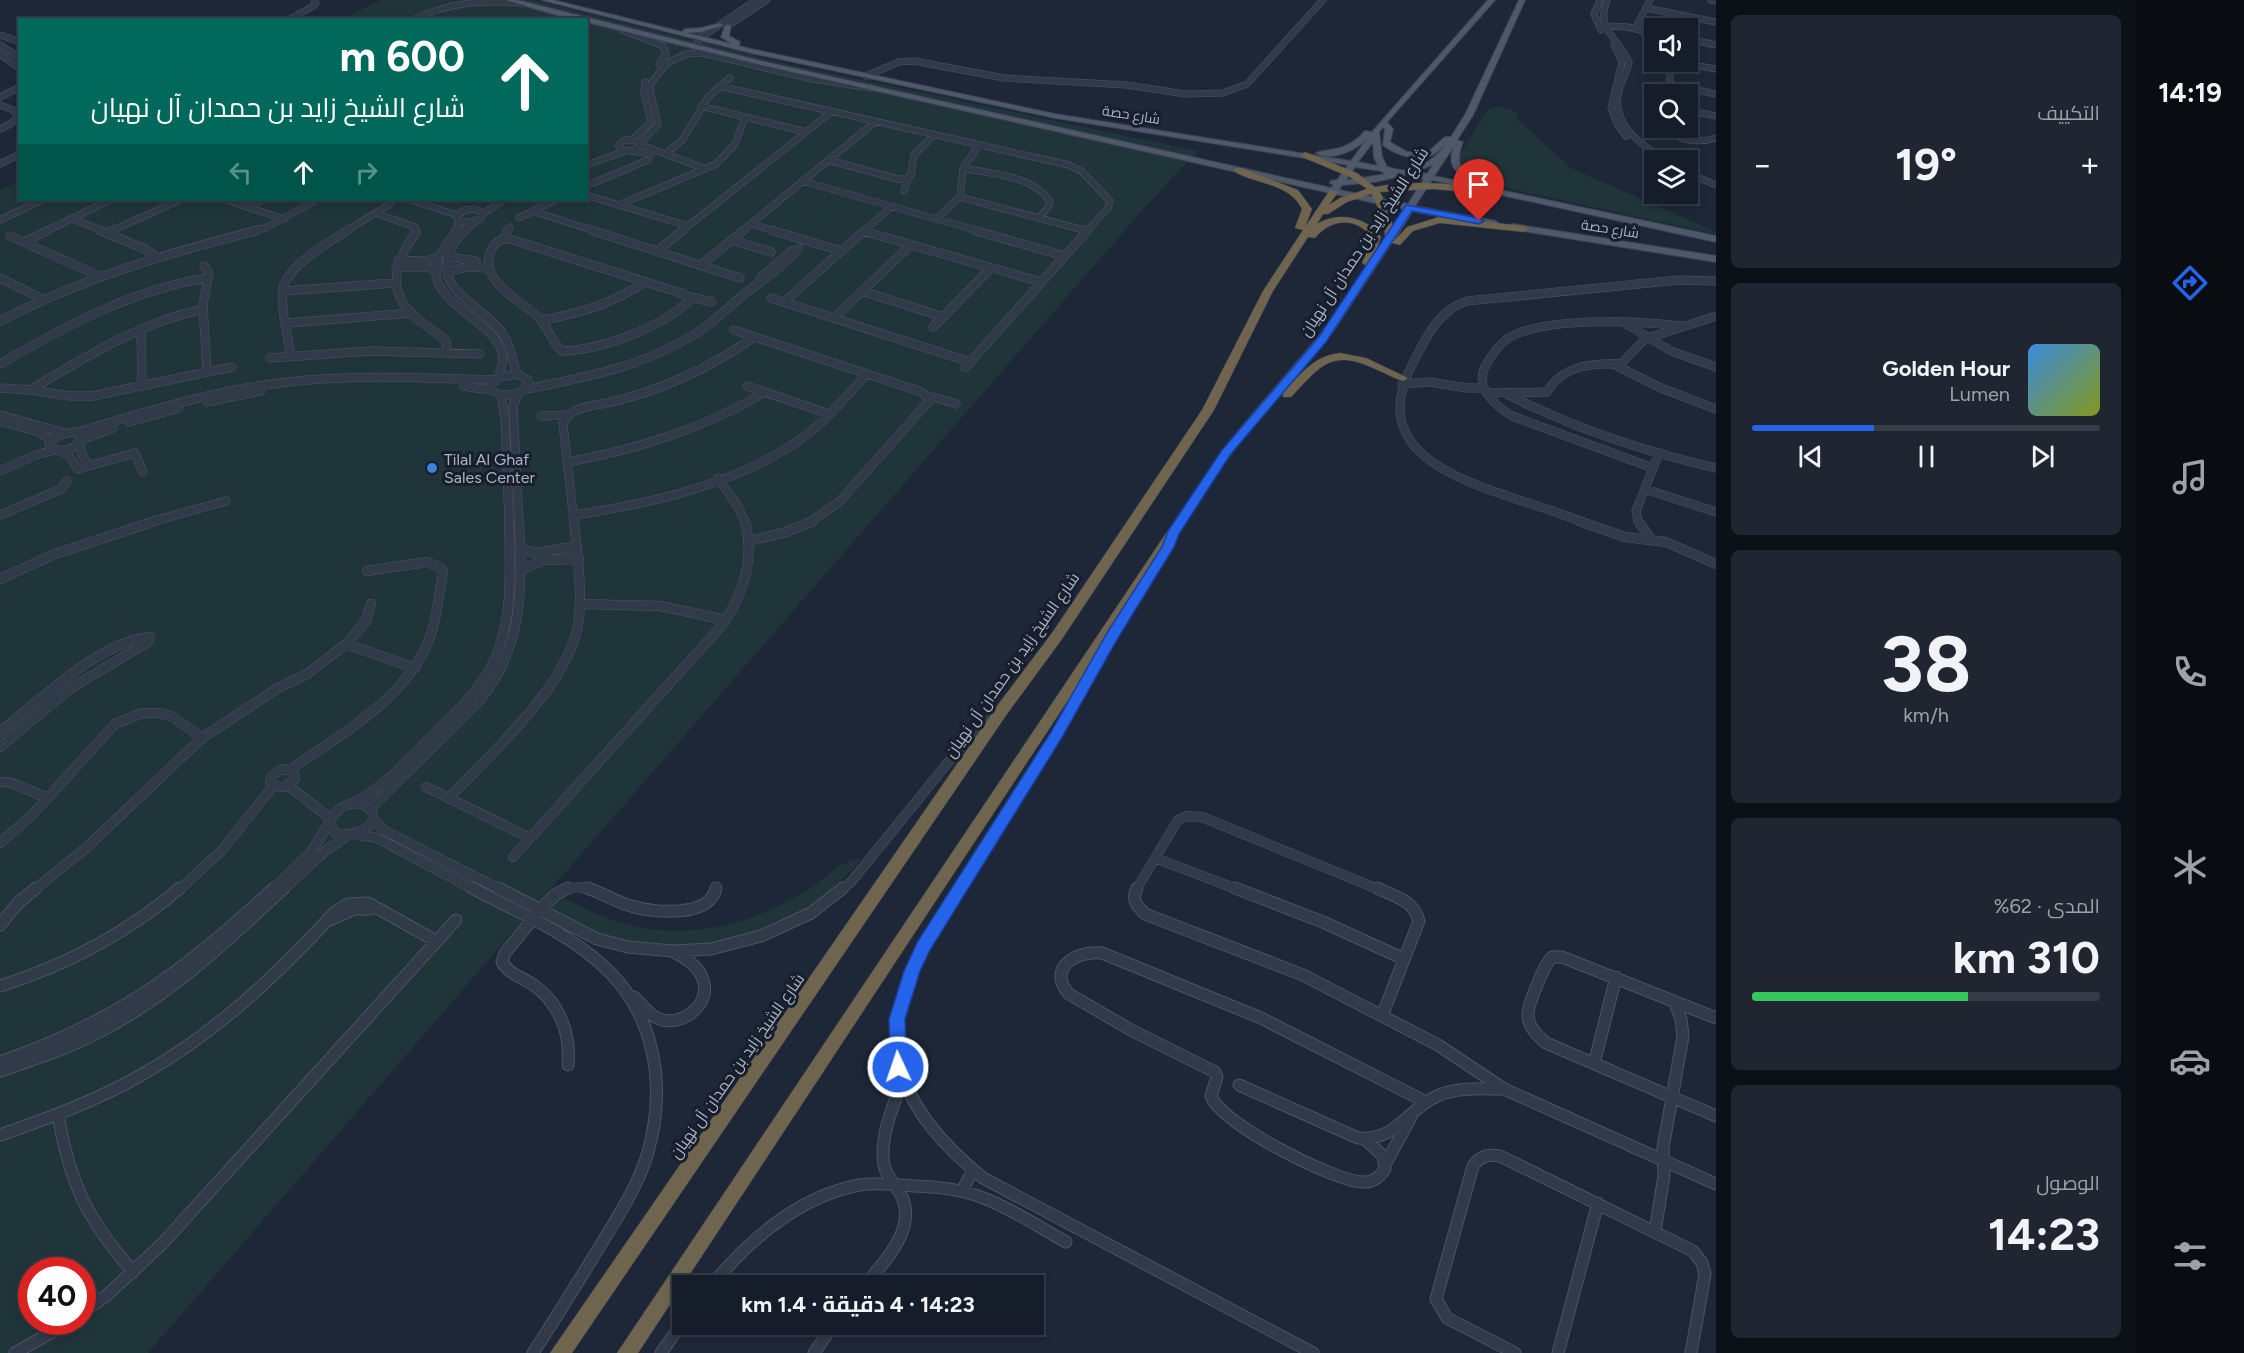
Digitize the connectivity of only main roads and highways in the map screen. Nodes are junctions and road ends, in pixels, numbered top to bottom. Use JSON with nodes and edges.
{"nodes":[{"id":1,"x":509,"y":0,"type":"edge"},
{"id":2,"x":545,"y":0,"type":"edge"},
{"id":3,"x":1492,"y":0,"type":"edge"},
{"id":4,"x":1522,"y":0,"type":"edge"},
{"id":5,"x":578,"y":18,"type":"edge"},
{"id":6,"x":588,"y":21,"type":"edge"},
{"id":7,"x":598,"y":23,"type":"junction"},
{"id":8,"x":666,"y":30,"type":"junction"},
{"id":9,"x":701,"y":42,"type":"junction"},
{"id":10,"x":751,"y":51,"type":"junction"},
{"id":11,"x":713,"y":52,"type":"junction"},
{"id":12,"x":766,"y":54,"type":"junction"},
{"id":13,"x":1383,"y":122,"type":"junction"},
{"id":14,"x":1376,"y":133,"type":"junction"},
{"id":15,"x":1457,"y":135,"type":"junction"},
{"id":16,"x":1268,"y":149,"type":"junction"},
{"id":17,"x":1305,"y":155,"type":"joint"},
{"id":18,"x":1442,"y":156,"type":"junction"},
{"id":19,"x":1351,"y":168,"type":"junction"},
{"id":20,"x":1383,"y":169,"type":"junction"},
{"id":21,"x":1239,"y":170,"type":"junction"},
{"id":22,"x":1407,"y":173,"type":"junction"},
{"id":23,"x":1390,"y":177,"type":"junction"},
{"id":24,"x":1428,"y":177,"type":"junction"},
{"id":25,"x":1363,"y":182,"type":"junction"},
{"id":26,"x":1340,"y":183,"type":"junction"},
{"id":27,"x":1422,"y":186,"type":"junction"},
{"id":28,"x":1401,"y":187,"type":"junction"},
{"id":29,"x":1374,"y":191,"type":"junction"},
{"id":30,"x":1333,"y":192,"type":"junction"},
{"id":31,"x":1500,"y":192,"type":"junction"},
{"id":32,"x":1352,"y":196,"type":"junction"},
{"id":33,"x":1416,"y":196,"type":"junction"},
{"id":34,"x":1383,"y":203,"type":"junction"},
{"id":35,"x":1410,"y":207,"type":"junction"},
{"id":36,"x":1479,"y":221,"type":"junction"},
{"id":37,"x":1310,"y":225,"type":"junction"},
{"id":38,"x":1524,"y":229,"type":"junction"},
{"id":39,"x":1301,"y":239,"type":"junction"},
{"id":40,"x":1716,"y":239,"type":"edge"},
{"id":41,"x":1389,"y":241,"type":"junction"},
{"id":42,"x":1716,"y":259,"type":"edge"},
{"id":43,"x":1368,"y":271,"type":"junction"},
{"id":44,"x":1403,"y":381,"type":"road end"},
{"id":45,"x":1236,"y":439,"type":"junction"},
{"id":46,"x":560,"y":1353,"type":"edge"},
{"id":47,"x":627,"y":1353,"type":"edge"}],
"edges":[{"from":1,"to":5,"type":"main road","name":"شارع حصة"},
{"from":2,"to":8,"type":"main road","name":"شارع حصة"},
{"from":3,"to":13,"type":"main road","name":"شارع الشيخ زايد بن حمدان آل نهيان"},
{"from":4,"to":15,"type":"main road","name":"شارع الشيخ زايد بن حمدان آل نهيان"},
{"from":6,"to":7,"type":"main road","name":"شارع حصة"},
{"from":7,"to":9,"type":"main road"},
{"from":7,"to":9,"type":"main road","name":"شارع حصة"},
{"from":8,"to":9,"type":"main road","name":"شارع حصة"},
{"from":8,"to":12,"type":"main road"},
{"from":9,"to":10,"type":"main road","name":"شارع حصة"},
{"from":9,"to":11,"type":"main road","name":"شارع حصة"},
{"from":10,"to":11,"type":"main road"},
{"from":10,"to":12,"type":"main road","name":"شارع حصة"},
{"from":11,"to":21,"type":"main road","name":"شارع حصة"},
{"from":12,"to":16,"type":"main road","name":"شارع حصة"},
{"from":13,"to":14,"type":"main road","name":"شارع الشيخ زايد بن حمدان آل نهيان"},
{"from":13,"to":15,"type":"main road"},
{"from":13,"to":16,"type":"main road"},
{"from":14,"to":19,"type":"main road","name":"شارع الشيخ زايد بن حمدان آل نهيان"},
{"from":14,"to":20,"type":"main road"},
{"from":15,"to":18,"type":"main road","name":"شارع الشيخ زايد بن حمدان آل نهيان"},
{"from":15,"to":31,"type":"main road"},
{"from":16,"to":17,"type":"main road","name":"شارع حصة"},
{"from":17,"to":19,"type":"highway"},
{"from":18,"to":22,"type":"main road"},
{"from":18,"to":24,"type":"main road","name":"شارع الشيخ زايد بن حمدان آل نهيان"},
{"from":19,"to":20,"type":"main road","name":"شارع حصة"},
{"from":19,"to":25,"type":"highway"},
{"from":19,"to":26,"type":"main road","name":"شارع الشيخ زايد بن حمدان آل نهيان"},
{"from":20,"to":22,"type":"main road","name":"شارع حصة"},
{"from":20,"to":23,"type":"main road"},
{"from":21,"to":26,"type":"main road"},
{"from":21,"to":30,"type":"main road","name":"شارع حصة"},
{"from":21,"to":39,"type":"highway"},
{"from":22,"to":23,"type":"main road"},
{"from":22,"to":24,"type":"main road","name":"شارع حصة"},
{"from":23,"to":25,"type":"main road"},
{"from":23,"to":28,"type":"main road"},
{"from":24,"to":27,"type":"main road","name":"شارع الشيخ زايد بن حمدان آل نهيان"},
{"from":24,"to":31,"type":"main road","name":"شارع حصة"},
{"from":25,"to":26,"type":"main road"},
{"from":25,"to":29,"type":"highway"},
{"from":26,"to":30,"type":"main road","name":"شارع الشيخ زايد بن حمدان آل نهيان"},
{"from":27,"to":28,"type":"highway"},
{"from":27,"to":31,"type":"highway"},
{"from":27,"to":33,"type":"main road","name":"شارع الشيخ زايد بن حمدان آل نهيان"},
{"from":28,"to":29,"type":"highway"},
{"from":28,"to":33,"type":"main road"},
{"from":29,"to":32,"type":"highway"},
{"from":29,"to":34,"type":"highway"},
{"from":30,"to":32,"type":"main road","name":"شارع حصة"},
{"from":30,"to":37,"type":"highway","name":"شارع الشيخ زايد بن حمدان آل نهيان"},
{"from":31,"to":40,"type":"main road","name":"شارع حصة"},
{"from":32,"to":34,"type":"main road","name":"شارع حصة"},
{"from":32,"to":37,"type":"highway"},
{"from":33,"to":35,"type":"main road","name":"شارع الشيخ زايد بن حمدان آل نهيان"},
{"from":33,"to":36,"type":"main road"},
{"from":34,"to":35,"type":"main road","name":"شارع حصة"},
{"from":34,"to":41,"type":"highway"},
{"from":35,"to":36,"type":"main road","name":"شارع حصة"},
{"from":35,"to":41,"type":"highway","name":"شارع الشيخ زايد بن حمدان آل نهيان"},
{"from":36,"to":38,"type":"main road","name":"شارع حصة"},
{"from":37,"to":39,"type":"highway","name":"شارع الشيخ زايد بن حمدان آل نهيان"},
{"from":38,"to":42,"type":"main road","name":"شارع حصة"},
{"from":38,"to":43,"type":"highway"},
{"from":39,"to":43,"type":"highway"},
{"from":39,"to":46,"type":"highway","name":"شارع الشيخ زايد بن حمدان آل نهيان"},
{"from":41,"to":43,"type":"highway","name":"شارع الشيخ زايد بن حمدان آل نهيان"},
{"from":43,"to":45,"type":"highway","name":"شارع الشيخ زايد بن حمدان آل نهيان"},
{"from":44,"to":45,"type":"highway"},
{"from":45,"to":47,"type":"highway","name":"شارع الشيخ زايد بن حمدان آل نهيان"}]}
